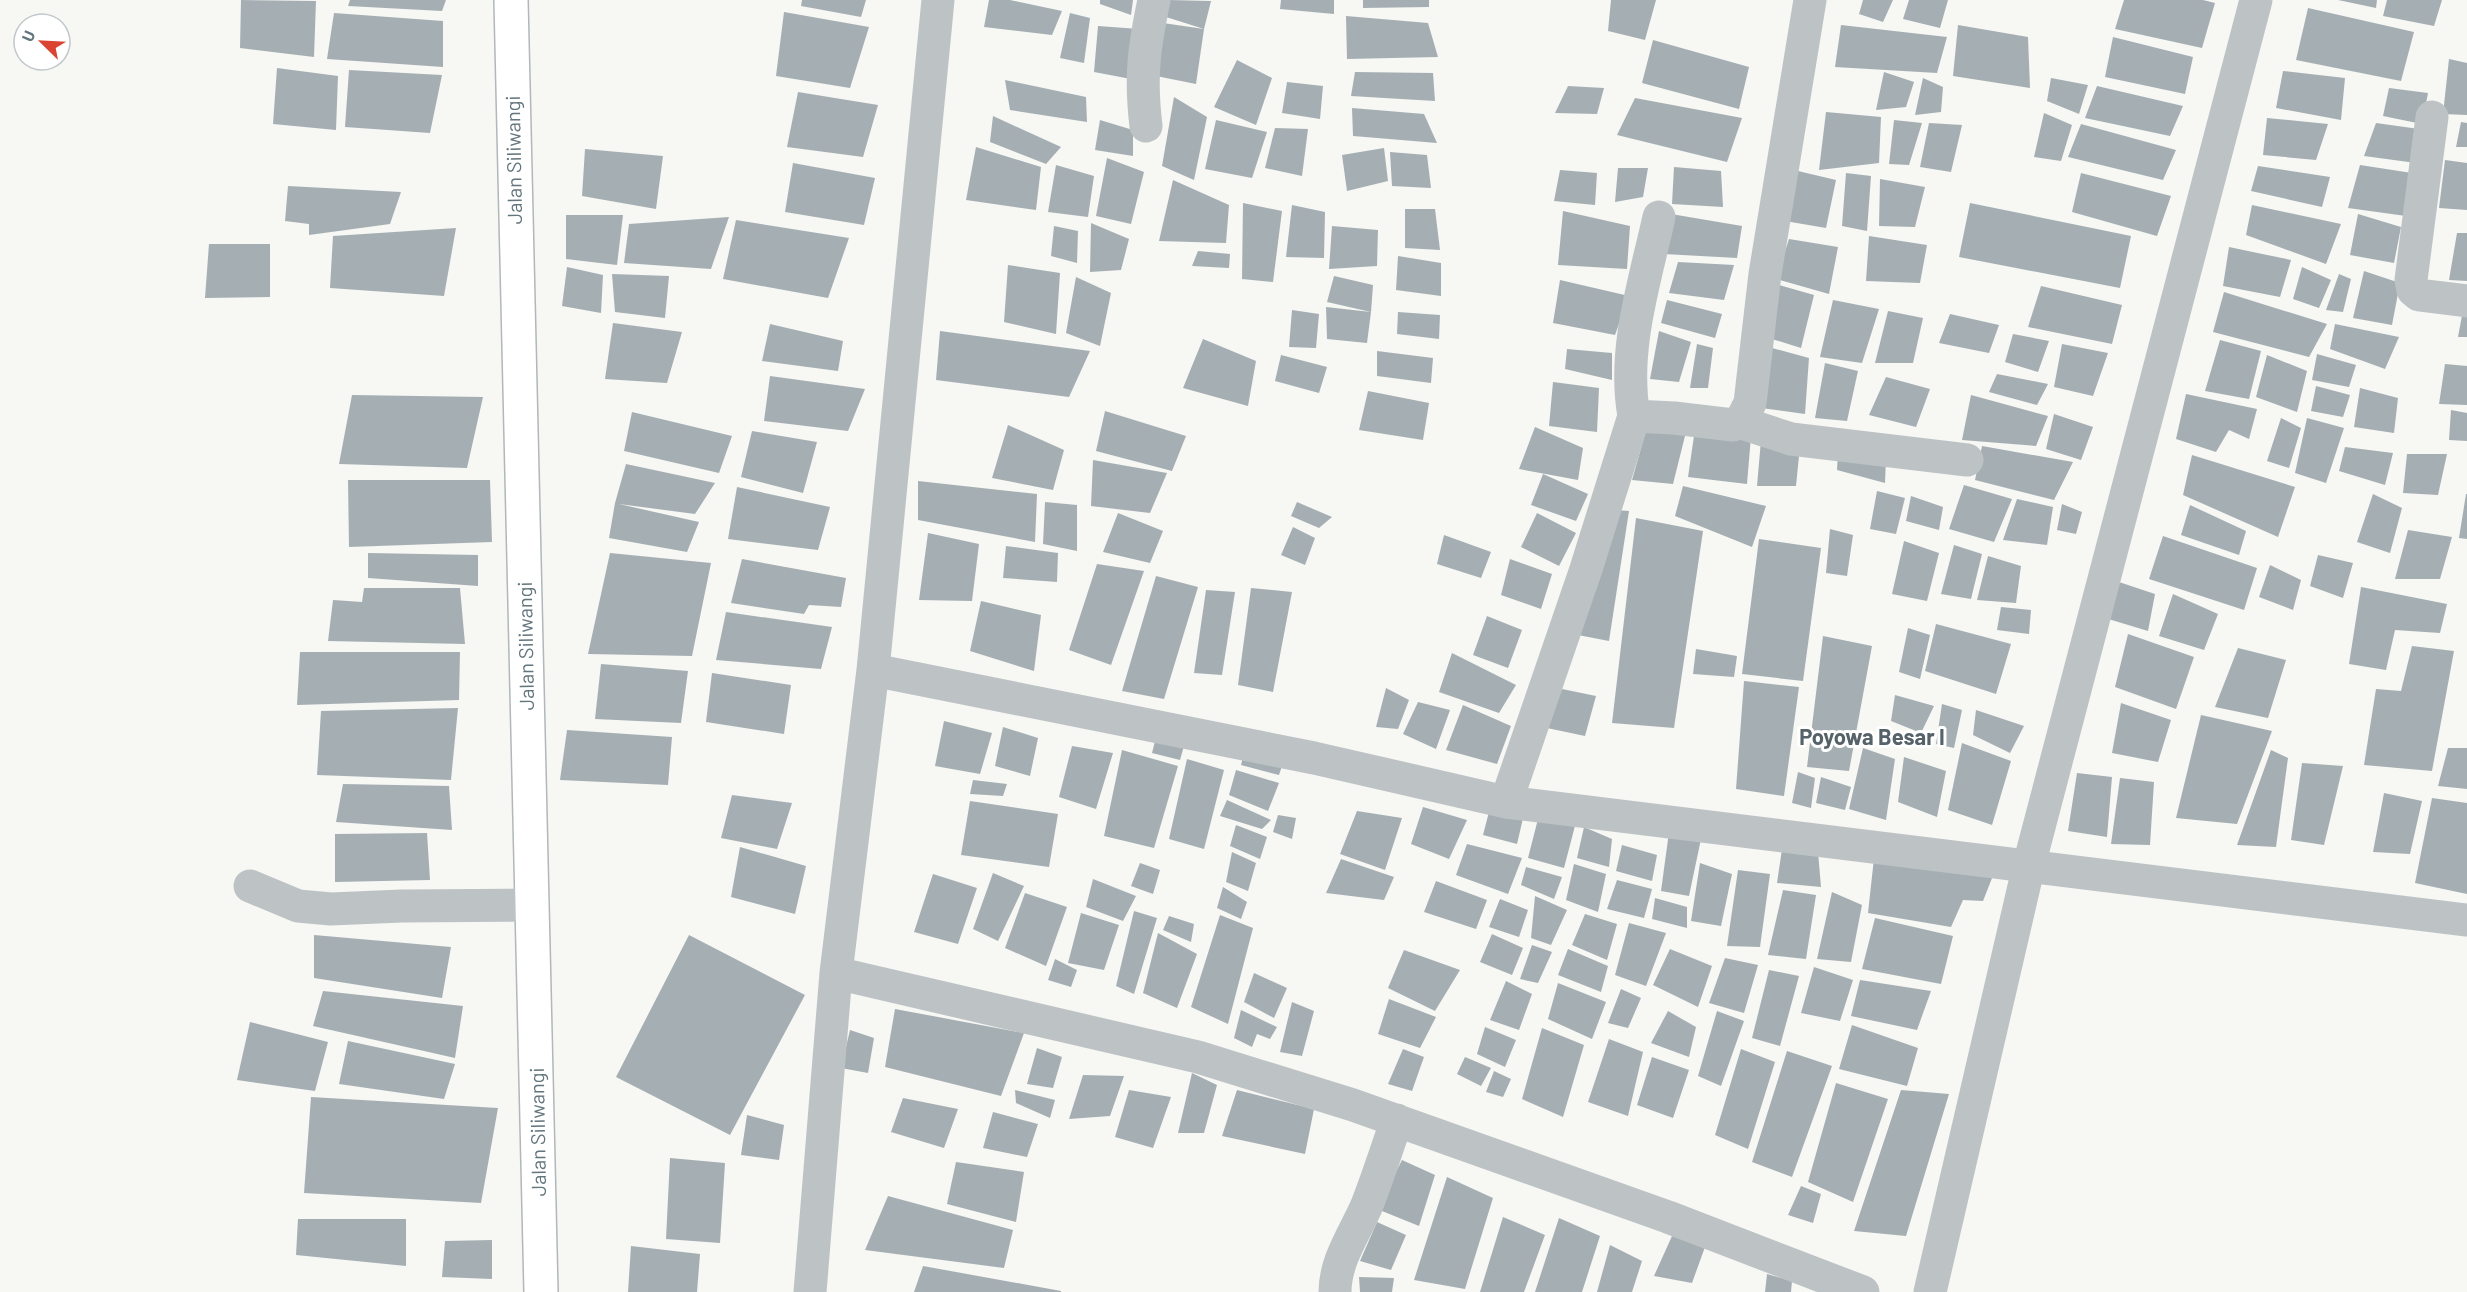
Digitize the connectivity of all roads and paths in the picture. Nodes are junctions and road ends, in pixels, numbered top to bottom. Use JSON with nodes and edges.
{"nodes":[{"id":1,"x":511,"y":0,"type":"edge"},
{"id":2,"x":938,"y":0,"type":"edge"},
{"id":3,"x":1154,"y":0,"type":"edge"},
{"id":4,"x":1810,"y":0,"type":"edge"},
{"id":5,"x":2256,"y":0,"type":"edge"},
{"id":6,"x":2432,"y":117,"type":"dead end"},
{"id":7,"x":1146,"y":126,"type":"dead end"},
{"id":8,"x":1659,"y":217,"type":"dead end"},
{"id":9,"x":2467,"y":301,"type":"edge"},
{"id":10,"x":1634,"y":416,"type":"junction"},
{"id":11,"x":1739,"y":422,"type":"junction"},
{"id":12,"x":1967,"y":460,"type":"dead end"},
{"id":13,"x":873,"y":670,"type":"junction"},
{"id":14,"x":1506,"y":802,"type":"junction"},
{"id":15,"x":2029,"y":865,"type":"junction"},
{"id":16,"x":250,"y":886,"type":"dead end"},
{"id":17,"x":532,"y":905,"type":"junction"},
{"id":18,"x":2467,"y":920,"type":"edge"},
{"id":19,"x":836,"y":973,"type":"junction"},
{"id":20,"x":1397,"y":1120,"type":"junction"},
{"id":21,"x":542,"y":1292,"type":"edge"},
{"id":22,"x":810,"y":1292,"type":"edge"},
{"id":23,"x":1335,"y":1292,"type":"edge"},
{"id":24,"x":1863,"y":1292,"type":"edge"},
{"id":25,"x":1930,"y":1292,"type":"edge"}],
"edges":[{"from":1,"to":17,"type":"main road","name":"Jalan Siliwangi"},
{"from":2,"to":13,"type":"street"},
{"from":3,"to":7,"type":"street"},
{"from":4,"to":11,"type":"street"},
{"from":5,"to":15,"type":"street"},
{"from":6,"to":9,"type":"street"},
{"from":8,"to":10,"type":"street"},
{"from":10,"to":11,"type":"street"},
{"from":10,"to":14,"type":"street"},
{"from":11,"to":12,"type":"street"},
{"from":13,"to":14,"type":"street"},
{"from":13,"to":19,"type":"street"},
{"from":14,"to":15,"type":"street"},
{"from":15,"to":18,"type":"street"},
{"from":15,"to":25,"type":"street"},
{"from":16,"to":17,"type":"street"},
{"from":17,"to":21,"type":"main road","name":"Jalan Siliwangi"},
{"from":19,"to":20,"type":"street"},
{"from":19,"to":22,"type":"street"},
{"from":20,"to":23,"type":"street"},
{"from":20,"to":24,"type":"street"}]}
